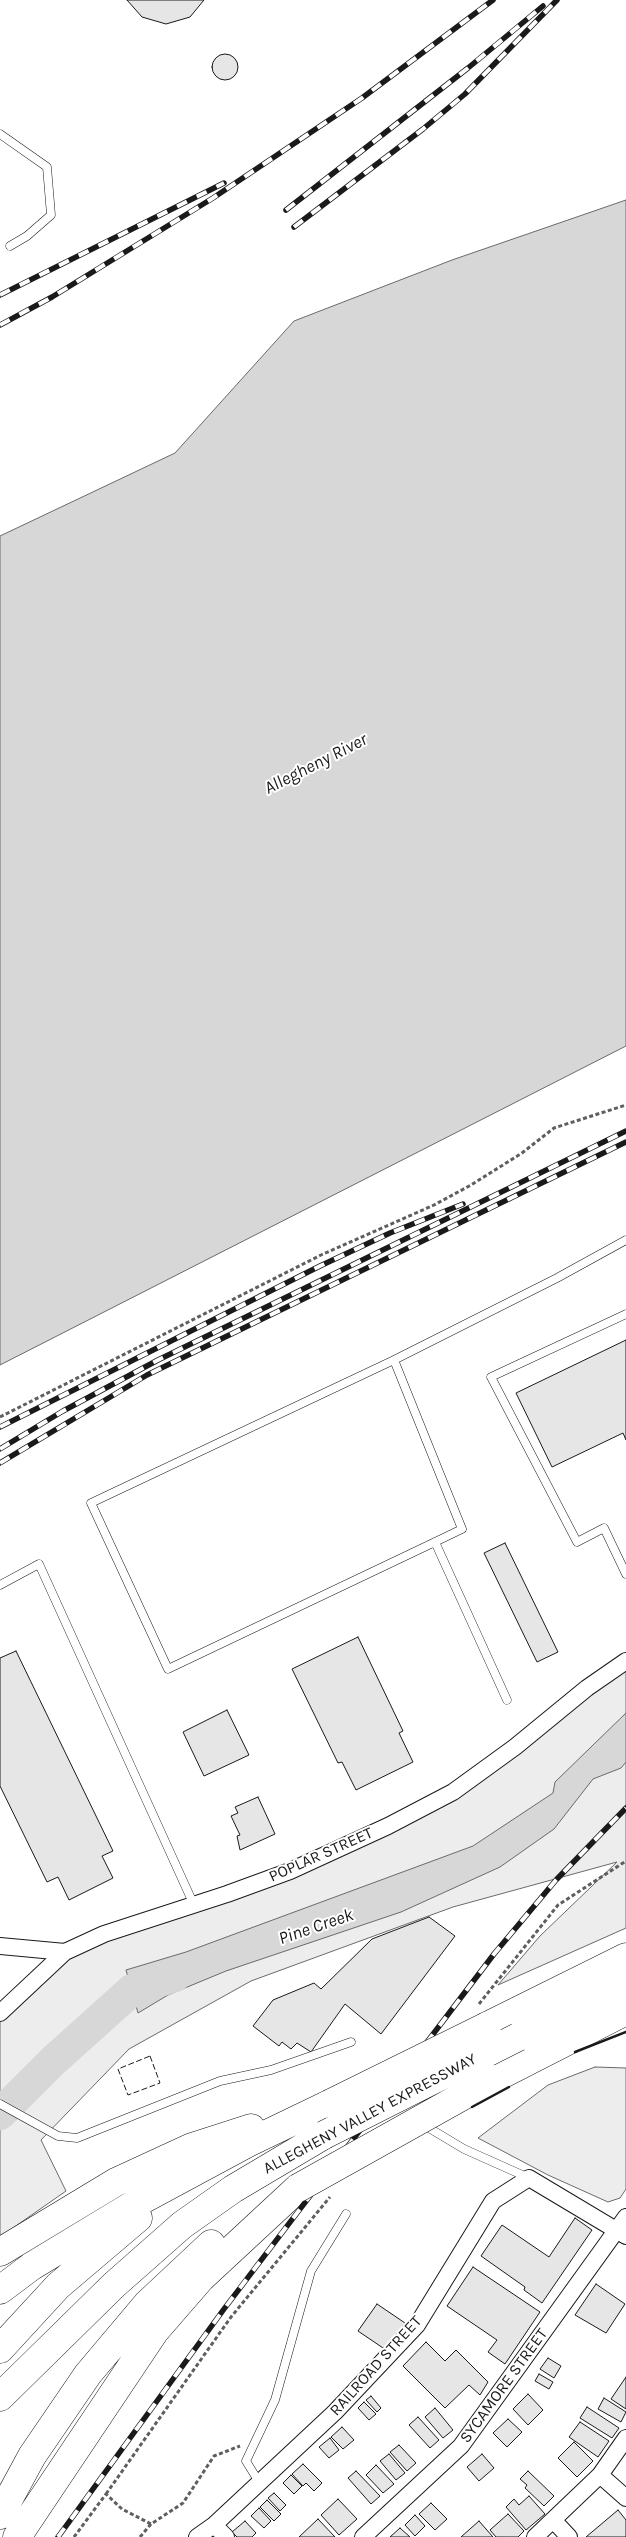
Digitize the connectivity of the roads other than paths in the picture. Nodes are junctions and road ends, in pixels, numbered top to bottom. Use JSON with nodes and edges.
{"nodes":[{"id":1,"x":0,"y":134,"type":"edge"},
{"id":2,"x":10,"y":246,"type":"dead end"},
{"id":3,"x":626,"y":1240,"type":"edge"},
{"id":4,"x":626,"y":1314,"type":"edge"},
{"id":5,"x":394,"y":1360,"type":"junction"},
{"id":6,"x":435,"y":1542,"type":"junction"},
{"id":7,"x":626,"y":1574,"type":"edge"},
{"id":8,"x":0,"y":1585,"type":"edge"},
{"id":9,"x":626,"y":1661,"type":"edge"},
{"id":10,"x":507,"y":1700,"type":"dead end"},
{"id":11,"x":194,"y":1905,"type":"junction"},
{"id":12,"x":0,"y":1946,"type":"edge"},
{"id":13,"x":65,"y":1952,"type":"junction"},
{"id":14,"x":626,"y":1957,"type":"edge"},
{"id":15,"x":626,"y":1983,"type":"edge"},
{"id":16,"x":626,"y":2011,"type":"edge"},
{"id":17,"x":0,"y":2013,"type":"edge"},
{"id":18,"x":351,"y":2042,"type":"dead end"},
{"id":19,"x":0,"y":2104,"type":"edge"},
{"id":20,"x":329,"y":2104,"type":"junction"},
{"id":21,"x":406,"y":2114,"type":"dead end"},
{"id":22,"x":191,"y":2174,"type":"junction"},
{"id":23,"x":530,"y":2178,"type":"junction"},
{"id":24,"x":298,"y":2188,"type":"junction"},
{"id":25,"x":346,"y":2214,"type":"dead end"},
{"id":26,"x":623,"y":2228,"type":"edge"},
{"id":27,"x":0,"y":2252,"type":"edge"},
{"id":28,"x":0,"y":2290,"type":"edge"},
{"id":29,"x":0,"y":2349,"type":"edge"},
{"id":30,"x":0,"y":2397,"type":"edge"},
{"id":31,"x":626,"y":2438,"type":"edge"},
{"id":32,"x":600,"y":2475,"type":"junction"},
{"id":33,"x":259,"y":2482,"type":"junction"},
{"id":34,"x":626,"y":2498,"type":"edge"},
{"id":35,"x":0,"y":2515,"type":"edge"},
{"id":36,"x":554,"y":2521,"type":"junction"},
{"id":37,"x":214,"y":2525,"type":"junction"},
{"id":38,"x":17,"y":2537,"type":"edge"},
{"id":39,"x":197,"y":2537,"type":"edge"},
{"id":40,"x":226,"y":2537,"type":"edge"},
{"id":41,"x":363,"y":2537,"type":"edge"},
{"id":42,"x":535,"y":2537,"type":"edge"},
{"id":43,"x":569,"y":2537,"type":"edge"}],
"edges":[{"from":1,"to":2,"type":"lane"},
{"from":3,"to":5,"type":"lane"},
{"from":4,"to":7,"type":"lane"},
{"from":5,"to":6,"type":"lane"},
{"from":5,"to":6,"type":"lane"},
{"from":6,"to":10,"type":"lane"},
{"from":8,"to":11,"type":"lane"},
{"from":9,"to":11,"type":"street","name":"POPLAR STREET"},
{"from":11,"to":13,"type":"street","name":"POPLAR STREET"},
{"from":12,"to":13,"type":"street"},
{"from":13,"to":17,"type":"street","name":"POPLAR STREET"},
{"from":14,"to":20,"type":"highway","name":"ALLEGHENY VALLEY EXPRESSWAY","bridge":true},
{"from":15,"to":30,"type":"highway","name":"ALLEGHENY VALLEY EXPRESSWAY","bridge":true},
{"from":16,"to":24,"type":"highway","bridge":true},
{"from":18,"to":19,"type":"lane"},
{"from":20,"to":22,"type":"highway","name":"ALLEGHENY VALLEY EXPRESSWAY"},
{"from":20,"to":27,"type":"highway"},
{"from":21,"to":23,"type":"lane"},
{"from":22,"to":28,"type":"highway","name":"ALLEGHENY VALLEY EXPRESSWAY"},
{"from":22,"to":29,"type":"highway"},
{"from":23,"to":26,"type":"street"},
{"from":23,"to":33,"type":"street","name":"RAILROAD STREET"},
{"from":24,"to":35,"type":"highway"},
{"from":24,"to":38,"type":"highway"},
{"from":25,"to":33,"type":"lane"},
{"from":26,"to":41,"type":"street","name":"SYCAMORE STREET"},
{"from":31,"to":32,"type":"street"},
{"from":32,"to":34,"type":"street"},
{"from":32,"to":36,"type":"street"},
{"from":33,"to":37,"type":"street","name":"RAILROAD STREET"},
{"from":36,"to":42,"type":"street"},
{"from":36,"to":43,"type":"street"},
{"from":37,"to":39,"type":"street","name":"RAILROAD STREET"},
{"from":37,"to":40,"type":"street"}]}
